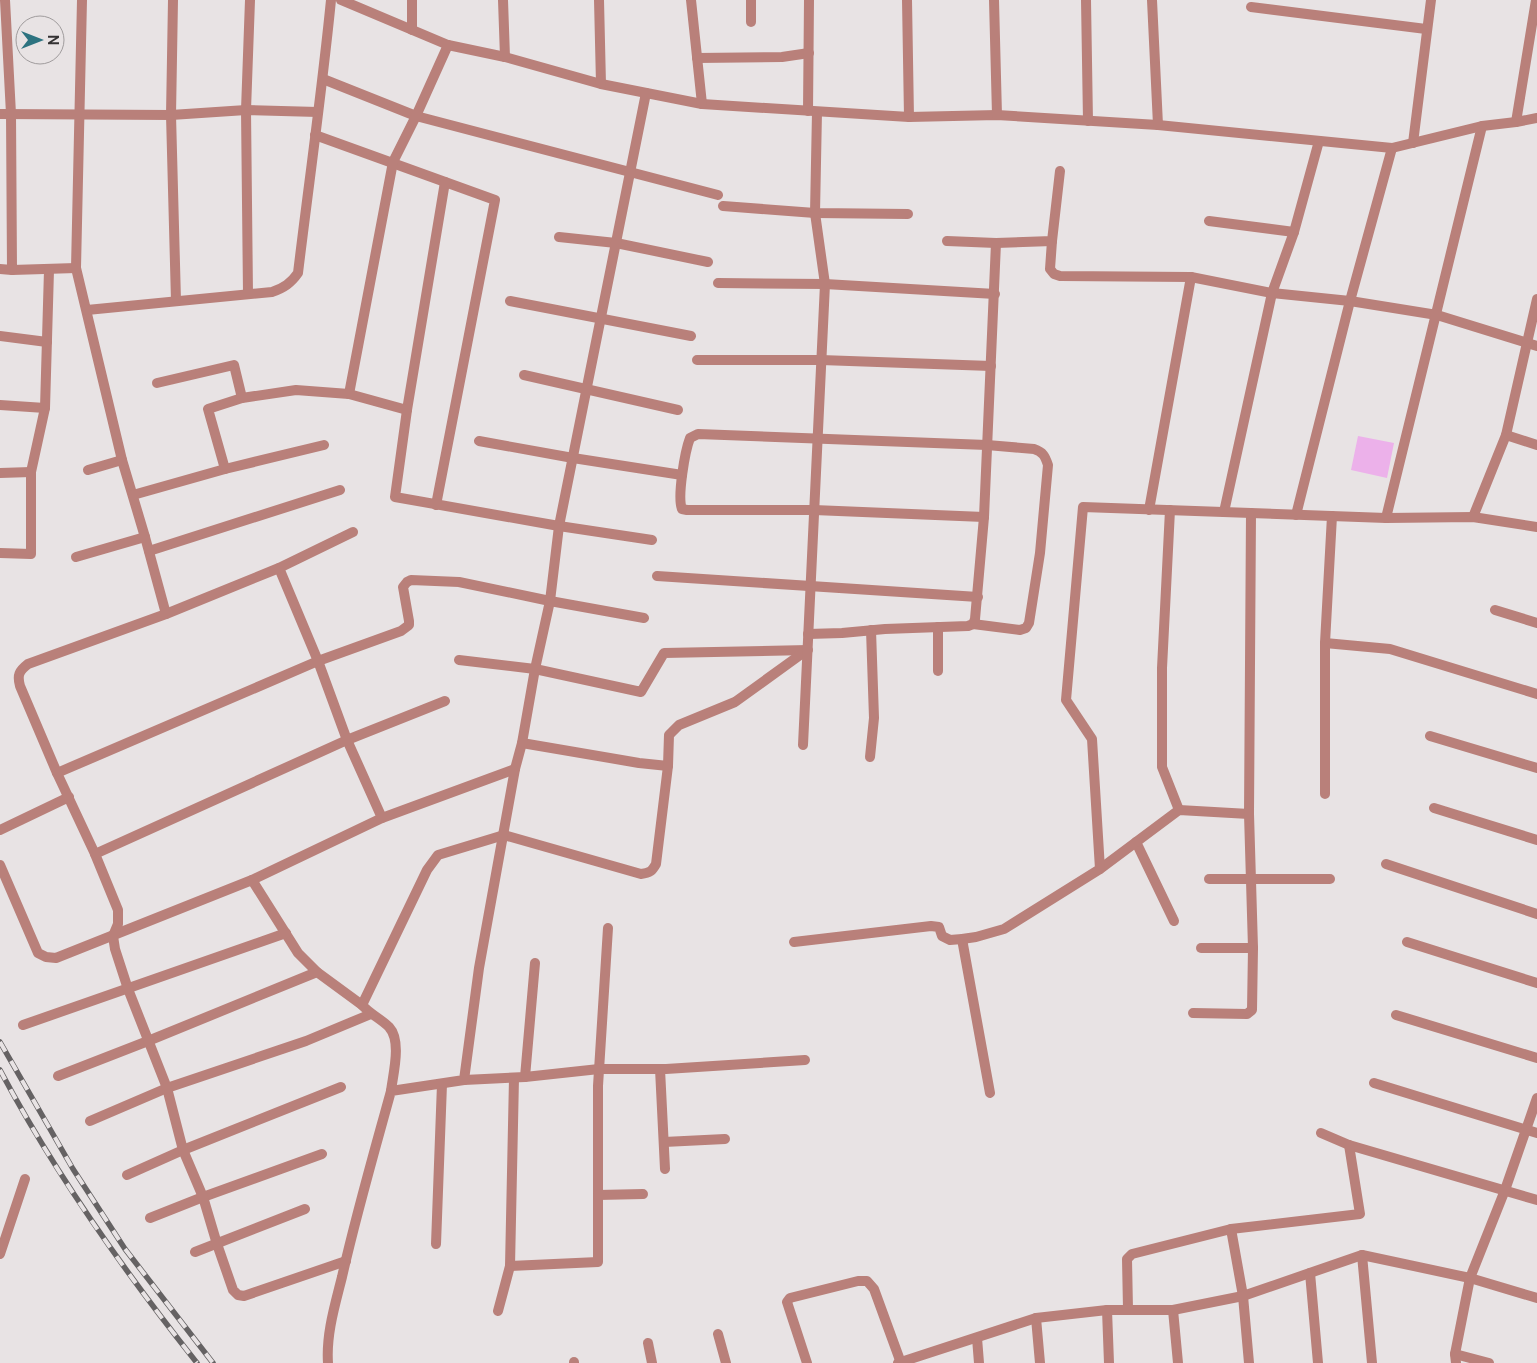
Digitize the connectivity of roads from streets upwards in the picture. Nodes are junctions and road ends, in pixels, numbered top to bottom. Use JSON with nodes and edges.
{"nodes":[{"id":1,"x":5,"y":0,"type":"edge"},
{"id":2,"x":82,"y":0,"type":"edge"},
{"id":3,"x":173,"y":0,"type":"edge"},
{"id":4,"x":250,"y":0,"type":"edge"},
{"id":5,"x":331,"y":0,"type":"edge"},
{"id":6,"x":341,"y":0,"type":"edge"},
{"id":7,"x":412,"y":0,"type":"edge"},
{"id":8,"x":503,"y":0,"type":"edge"},
{"id":9,"x":599,"y":0,"type":"edge"},
{"id":10,"x":692,"y":0,"type":"edge"},
{"id":11,"x":751,"y":0,"type":"edge"},
{"id":12,"x":809,"y":0,"type":"edge"},
{"id":13,"x":907,"y":0,"type":"edge"},
{"id":14,"x":994,"y":0,"type":"edge"},
{"id":15,"x":1086,"y":0,"type":"edge"},
{"id":16,"x":1152,"y":0,"type":"edge"},
{"id":17,"x":1431,"y":0,"type":"edge"},
{"id":18,"x":1536,"y":0,"type":"edge"},
{"id":19,"x":1251,"y":7,"type":"dead end"},
{"id":20,"x":751,"y":22,"type":"dead end"},
{"id":21,"x":1426,"y":29,"type":"junction"},
{"id":22,"x":412,"y":30,"type":"junction"},
{"id":23,"x":448,"y":45,"type":"junction"},
{"id":24,"x":809,"y":53,"type":"junction"},
{"id":25,"x":505,"y":58,"type":"junction"},
{"id":26,"x":697,"y":58,"type":"junction"},
{"id":27,"x":323,"y":79,"type":"junction"},
{"id":28,"x":601,"y":84,"type":"junction"},
{"id":29,"x":646,"y":93,"type":"junction"},
{"id":30,"x":702,"y":104,"type":"junction"},
{"id":31,"x":246,"y":110,"type":"junction"},
{"id":32,"x":318,"y":112,"type":"junction"},
{"id":33,"x":813,"y":112,"type":"junction"},
{"id":34,"x":0,"y":114,"type":"edge"},
{"id":35,"x":11,"y":114,"type":"junction"},
{"id":36,"x":80,"y":115,"type":"junction"},
{"id":37,"x":171,"y":115,"type":"junction"},
{"id":38,"x":997,"y":115,"type":"junction"},
{"id":39,"x":416,"y":116,"type":"junction"},
{"id":40,"x":909,"y":118,"type":"junction"},
{"id":41,"x":1537,"y":118,"type":"edge"},
{"id":42,"x":1088,"y":121,"type":"junction"},
{"id":43,"x":1516,"y":122,"type":"junction"},
{"id":44,"x":1158,"y":125,"type":"junction"},
{"id":45,"x":1482,"y":126,"type":"junction"},
{"id":46,"x":315,"y":135,"type":"junction"},
{"id":47,"x":1319,"y":141,"type":"junction"},
{"id":48,"x":1413,"y":143,"type":"junction"},
{"id":49,"x":1392,"y":148,"type":"junction"},
{"id":50,"x":393,"y":162,"type":"junction"},
{"id":51,"x":1060,"y":172,"type":"dead end"},
{"id":52,"x":630,"y":173,"type":"junction"},
{"id":53,"x":444,"y":182,"type":"junction"},
{"id":54,"x":718,"y":195,"type":"dead end"},
{"id":55,"x":723,"y":206,"type":"dead end"},
{"id":56,"x":815,"y":214,"type":"junction"},
{"id":57,"x":908,"y":214,"type":"dead end"},
{"id":58,"x":1209,"y":221,"type":"dead end"},
{"id":59,"x":1294,"y":232,"type":"junction"},
{"id":60,"x":558,"y":236,"type":"dead end"},
{"id":61,"x":947,"y":241,"type":"dead end"},
{"id":62,"x":1052,"y":241,"type":"junction"},
{"id":63,"x":996,"y":242,"type":"junction"},
{"id":64,"x":616,"y":243,"type":"junction"},
{"id":65,"x":708,"y":262,"type":"dead end"},
{"id":66,"x":76,"y":268,"type":"junction"},
{"id":67,"x":0,"y":270,"type":"edge"},
{"id":68,"x":12,"y":270,"type":"junction"},
{"id":69,"x":49,"y":270,"type":"junction"},
{"id":70,"x":1191,"y":277,"type":"junction"},
{"id":71,"x":718,"y":283,"type":"dead end"},
{"id":72,"x":825,"y":284,"type":"junction"},
{"id":73,"x":1272,"y":293,"type":"junction"},
{"id":74,"x":248,"y":294,"type":"junction"},
{"id":75,"x":995,"y":294,"type":"junction"},
{"id":76,"x":1537,"y":299,"type":"edge"},
{"id":77,"x":176,"y":301,"type":"junction"},
{"id":78,"x":510,"y":301,"type":"dead end"},
{"id":79,"x":1350,"y":301,"type":"junction"},
{"id":80,"x":87,"y":310,"type":"junction"},
{"id":81,"x":1437,"y":315,"type":"junction"},
{"id":82,"x":602,"y":319,"type":"junction"},
{"id":83,"x":0,"y":336,"type":"edge"},
{"id":84,"x":691,"y":336,"type":"dead end"},
{"id":85,"x":47,"y":342,"type":"junction"},
{"id":86,"x":1532,"y":344,"type":"edge"},
{"id":87,"x":697,"y":360,"type":"dead end"},
{"id":88,"x":821,"y":360,"type":"junction"},
{"id":89,"x":991,"y":366,"type":"junction"},
{"id":90,"x":524,"y":375,"type":"dead end"},
{"id":91,"x":157,"y":383,"type":"dead end"},
{"id":92,"x":586,"y":389,"type":"junction"},
{"id":93,"x":349,"y":394,"type":"junction"},
{"id":94,"x":242,"y":398,"type":"junction"},
{"id":95,"x":0,"y":405,"type":"edge"},
{"id":96,"x":45,"y":408,"type":"junction"},
{"id":97,"x":407,"y":410,"type":"junction"},
{"id":98,"x":678,"y":410,"type":"dead end"},
{"id":99,"x":1506,"y":435,"type":"junction"},
{"id":100,"x":818,"y":439,"type":"junction"},
{"id":101,"x":479,"y":441,"type":"dead end"},
{"id":102,"x":324,"y":445,"type":"dead end"},
{"id":103,"x":987,"y":445,"type":"junction"},
{"id":104,"x":1537,"y":445,"type":"edge"},
{"id":105,"x":573,"y":458,"type":"junction"},
{"id":106,"x":122,"y":460,"type":"junction"},
{"id":107,"x":225,"y":469,"type":"junction"},
{"id":108,"x":88,"y":470,"type":"dead end"},
{"id":109,"x":31,"y":472,"type":"junction"},
{"id":110,"x":0,"y":473,"type":"edge"},
{"id":111,"x":682,"y":475,"type":"junction"},
{"id":112,"x":340,"y":490,"type":"dead end"},
{"id":113,"x":133,"y":495,"type":"junction"},
{"id":114,"x":436,"y":505,"type":"junction"},
{"id":115,"x":814,"y":510,"type":"junction"},
{"id":116,"x":1149,"y":510,"type":"junction"},
{"id":117,"x":1170,"y":510,"type":"junction"},
{"id":118,"x":1224,"y":512,"type":"junction"},
{"id":119,"x":1251,"y":513,"type":"junction"},
{"id":120,"x":1296,"y":515,"type":"junction"},
{"id":121,"x":1332,"y":516,"type":"junction"},
{"id":122,"x":984,"y":517,"type":"junction"},
{"id":123,"x":1473,"y":517,"type":"junction"},
{"id":124,"x":1386,"y":518,"type":"junction"},
{"id":125,"x":559,"y":526,"type":"junction"},
{"id":126,"x":1537,"y":527,"type":"edge"},
{"id":127,"x":353,"y":532,"type":"dead end"},
{"id":128,"x":145,"y":537,"type":"junction"},
{"id":129,"x":652,"y":540,"type":"dead end"},
{"id":130,"x":149,"y":550,"type":"junction"},
{"id":131,"x":0,"y":553,"type":"edge"},
{"id":132,"x":76,"y":557,"type":"dead end"},
{"id":133,"x":279,"y":568,"type":"junction"},
{"id":134,"x":657,"y":576,"type":"dead end"},
{"id":135,"x":811,"y":586,"type":"junction"},
{"id":136,"x":978,"y":597,"type":"junction"},
{"id":137,"x":550,"y":601,"type":"junction"},
{"id":138,"x":1495,"y":610,"type":"dead end"},
{"id":139,"x":166,"y":614,"type":"junction"},
{"id":140,"x":644,"y":618,"type":"dead end"},
{"id":141,"x":1537,"y":623,"type":"edge"},
{"id":142,"x":973,"y":624,"type":"junction"},
{"id":143,"x":938,"y":627,"type":"junction"},
{"id":144,"x":871,"y":630,"type":"junction"},
{"id":145,"x":808,"y":634,"type":"junction"},
{"id":146,"x":1325,"y":643,"type":"junction"},
{"id":147,"x":808,"y":650,"type":"junction"},
{"id":148,"x":459,"y":660,"type":"dead end"},
{"id":149,"x":318,"y":661,"type":"junction"},
{"id":150,"x":535,"y":669,"type":"junction"},
{"id":151,"x":938,"y":671,"type":"dead end"},
{"id":152,"x":1537,"y":694,"type":"edge"},
{"id":153,"x":445,"y":701,"type":"dead end"},
{"id":154,"x":1430,"y":736,"type":"dead end"},
{"id":155,"x":347,"y":740,"type":"junction"},
{"id":156,"x":522,"y":743,"type":"junction"},
{"id":157,"x":804,"y":745,"type":"dead end"},
{"id":158,"x":870,"y":757,"type":"dead end"},
{"id":159,"x":668,"y":766,"type":"junction"},
{"id":160,"x":1537,"y":768,"type":"edge"},
{"id":161,"x":515,"y":769,"type":"junction"},
{"id":162,"x":57,"y":773,"type":"junction"},
{"id":163,"x":1325,"y":794,"type":"dead end"},
{"id":164,"x":69,"y":797,"type":"junction"},
{"id":165,"x":1434,"y":808,"type":"dead end"},
{"id":166,"x":1179,"y":810,"type":"junction"},
{"id":167,"x":1249,"y":814,"type":"junction"},
{"id":168,"x":382,"y":818,"type":"junction"},
{"id":169,"x":0,"y":830,"type":"edge"},
{"id":170,"x":504,"y":835,"type":"junction"},
{"id":171,"x":1537,"y":840,"type":"edge"},
{"id":172,"x":1136,"y":842,"type":"junction"},
{"id":173,"x":95,"y":854,"type":"junction"},
{"id":174,"x":1386,"y":864,"type":"dead end"},
{"id":175,"x":0,"y":865,"type":"edge"},
{"id":176,"x":1100,"y":869,"type":"junction"},
{"id":177,"x":1251,"y":879,"type":"junction"},
{"id":178,"x":1330,"y":879,"type":"dead end"},
{"id":179,"x":252,"y":880,"type":"junction"},
{"id":180,"x":1209,"y":880,"type":"dead end"},
{"id":181,"x":1537,"y":914,"type":"edge"},
{"id":182,"x":1174,"y":921,"type":"dead end"},
{"id":183,"x":608,"y":928,"type":"dead end"},
{"id":184,"x":286,"y":933,"type":"junction"},
{"id":185,"x":113,"y":936,"type":"junction"},
{"id":186,"x":962,"y":940,"type":"junction"},
{"id":187,"x":794,"y":942,"type":"dead end"},
{"id":188,"x":1407,"y":942,"type":"dead end"},
{"id":189,"x":1201,"y":948,"type":"dead end"},
{"id":190,"x":1253,"y":948,"type":"junction"},
{"id":191,"x":534,"y":963,"type":"dead end"},
{"id":192,"x":317,"y":972,"type":"junction"},
{"id":193,"x":1537,"y":983,"type":"edge"},
{"id":194,"x":128,"y":989,"type":"junction"},
{"id":195,"x":362,"y":1005,"type":"junction"},
{"id":196,"x":1193,"y":1013,"type":"dead end"},
{"id":197,"x":371,"y":1014,"type":"junction"},
{"id":198,"x":1396,"y":1015,"type":"dead end"},
{"id":199,"x":23,"y":1025,"type":"dead end"},
{"id":200,"x":148,"y":1041,"type":"junction"},
{"id":201,"x":1537,"y":1058,"type":"edge"},
{"id":202,"x":805,"y":1060,"type":"dead end"},
{"id":203,"x":599,"y":1069,"type":"junction"},
{"id":204,"x":660,"y":1069,"type":"junction"},
{"id":205,"x":58,"y":1076,"type":"dead end"},
{"id":206,"x":525,"y":1077,"type":"junction"},
{"id":207,"x":514,"y":1078,"type":"junction"},
{"id":208,"x":464,"y":1080,"type":"junction"},
{"id":209,"x":1374,"y":1083,"type":"dead end"},
{"id":210,"x":442,"y":1084,"type":"junction"},
{"id":211,"x":341,"y":1087,"type":"dead end"},
{"id":212,"x":167,"y":1088,"type":"junction"},
{"id":213,"x":390,"y":1092,"type":"junction"},
{"id":214,"x":990,"y":1093,"type":"dead end"},
{"id":215,"x":1537,"y":1098,"type":"edge"},
{"id":216,"x":90,"y":1121,"type":"dead end"},
{"id":217,"x":1526,"y":1129,"type":"junction"},
{"id":218,"x":1321,"y":1133,"type":"dead end"},
{"id":219,"x":1537,"y":1133,"type":"edge"},
{"id":220,"x":726,"y":1138,"type":"dead end"},
{"id":221,"x":664,"y":1142,"type":"junction"},
{"id":222,"x":1349,"y":1144,"type":"junction"},
{"id":223,"x":183,"y":1150,"type":"junction"},
{"id":224,"x":322,"y":1154,"type":"dead end"},
{"id":225,"x":665,"y":1169,"type":"dead end"},
{"id":226,"x":127,"y":1174,"type":"dead end"},
{"id":227,"x":25,"y":1179,"type":"dead end"},
{"id":228,"x":1505,"y":1190,"type":"junction"},
{"id":229,"x":643,"y":1194,"type":"dead end"},
{"id":230,"x":598,"y":1195,"type":"junction"},
{"id":231,"x":203,"y":1197,"type":"junction"},
{"id":232,"x":1537,"y":1200,"type":"edge"},
{"id":233,"x":305,"y":1209,"type":"dead end"},
{"id":234,"x":150,"y":1218,"type":"dead end"},
{"id":235,"x":1231,"y":1230,"type":"junction"},
{"id":236,"x":217,"y":1244,"type":"junction"},
{"id":237,"x":436,"y":1244,"type":"dead end"},
{"id":238,"x":195,"y":1252,"type":"dead end"},
{"id":239,"x":0,"y":1254,"type":"edge"},
{"id":240,"x":1362,"y":1255,"type":"junction"},
{"id":241,"x":346,"y":1261,"type":"junction"},
{"id":242,"x":510,"y":1266,"type":"junction"},
{"id":243,"x":1310,"y":1273,"type":"junction"},
{"id":244,"x":1470,"y":1278,"type":"junction"},
{"id":245,"x":1243,"y":1296,"type":"junction"},
{"id":246,"x":1537,"y":1298,"type":"edge"},
{"id":247,"x":1128,"y":1309,"type":"junction"},
{"id":248,"x":1107,"y":1310,"type":"junction"},
{"id":249,"x":1173,"y":1310,"type":"junction"},
{"id":250,"x":498,"y":1311,"type":"dead end"},
{"id":251,"x":1036,"y":1318,"type":"junction"},
{"id":252,"x":718,"y":1334,"type":"dead end"},
{"id":253,"x":977,"y":1338,"type":"junction"},
{"id":254,"x":648,"y":1343,"type":"dead end"},
{"id":255,"x":1456,"y":1359,"type":"edge"},
{"id":256,"x":328,"y":1363,"type":"edge"},
{"id":257,"x":652,"y":1363,"type":"edge"},
{"id":258,"x":726,"y":1363,"type":"edge"},
{"id":259,"x":807,"y":1363,"type":"edge"},
{"id":260,"x":900,"y":1363,"type":"edge"},
{"id":261,"x":979,"y":1363,"type":"edge"},
{"id":262,"x":1040,"y":1363,"type":"edge"},
{"id":263,"x":1109,"y":1363,"type":"edge"},
{"id":264,"x":1178,"y":1363,"type":"edge"},
{"id":265,"x":1249,"y":1363,"type":"edge"},
{"id":266,"x":1318,"y":1363,"type":"edge"},
{"id":267,"x":1372,"y":1363,"type":"edge"},
{"id":268,"x":1489,"y":1363,"type":"edge"}],
"edges":[{"from":1,"to":35,"type":"street"},
{"from":2,"to":36,"type":"street"},
{"from":3,"to":37,"type":"street"},
{"from":4,"to":31,"type":"street"},
{"from":5,"to":27,"type":"street"},
{"from":6,"to":22,"type":"street"},
{"from":7,"to":22,"type":"street"},
{"from":8,"to":25,"type":"street"},
{"from":9,"to":28,"type":"street"},
{"from":10,"to":26,"type":"street"},
{"from":11,"to":20,"type":"street"},
{"from":12,"to":24,"type":"street"},
{"from":13,"to":40,"type":"street"},
{"from":14,"to":38,"type":"street"},
{"from":15,"to":42,"type":"street"},
{"from":16,"to":44,"type":"street"},
{"from":17,"to":21,"type":"street"},
{"from":18,"to":43,"type":"street"},
{"from":19,"to":21,"type":"street"},
{"from":21,"to":48,"type":"street"},
{"from":22,"to":23,"type":"street"},
{"from":23,"to":25,"type":"street"},
{"from":23,"to":39,"type":"street"},
{"from":24,"to":26,"type":"street"},
{"from":24,"to":33,"type":"street"},
{"from":25,"to":28,"type":"street"},
{"from":26,"to":30,"type":"street"},
{"from":27,"to":32,"type":"street"},
{"from":27,"to":39,"type":"street"},
{"from":28,"to":29,"type":"street"},
{"from":29,"to":30,"type":"street"},
{"from":29,"to":52,"type":"street"},
{"from":30,"to":33,"type":"street"},
{"from":31,"to":32,"type":"street"},
{"from":31,"to":37,"type":"street"},
{"from":31,"to":74,"type":"street"},
{"from":32,"to":46,"type":"street"},
{"from":33,"to":40,"type":"street"},
{"from":33,"to":56,"type":"street"},
{"from":34,"to":35,"type":"street"},
{"from":35,"to":36,"type":"street"},
{"from":35,"to":68,"type":"street"},
{"from":36,"to":37,"type":"street"},
{"from":36,"to":66,"type":"street"},
{"from":37,"to":77,"type":"street"},
{"from":38,"to":40,"type":"street"},
{"from":38,"to":42,"type":"street"},
{"from":39,"to":50,"type":"street"},
{"from":39,"to":52,"type":"street"},
{"from":41,"to":43,"type":"street"},
{"from":42,"to":44,"type":"street"},
{"from":43,"to":45,"type":"street"},
{"from":44,"to":47,"type":"street"},
{"from":45,"to":48,"type":"street"},
{"from":45,"to":81,"type":"street"},
{"from":46,"to":50,"type":"street"},
{"from":46,"to":74,"type":"street"},
{"from":47,"to":49,"type":"street"},
{"from":47,"to":59,"type":"street"},
{"from":48,"to":49,"type":"street"},
{"from":49,"to":79,"type":"street"},
{"from":50,"to":53,"type":"street"},
{"from":50,"to":93,"type":"street"},
{"from":51,"to":62,"type":"street"},
{"from":52,"to":54,"type":"street"},
{"from":52,"to":64,"type":"street"},
{"from":53,"to":97,"type":"street"},
{"from":53,"to":114,"type":"street"},
{"from":55,"to":56,"type":"street"},
{"from":56,"to":57,"type":"street"},
{"from":56,"to":72,"type":"street"},
{"from":58,"to":59,"type":"street"},
{"from":59,"to":73,"type":"street"},
{"from":60,"to":64,"type":"street"},
{"from":61,"to":63,"type":"street"},
{"from":62,"to":63,"type":"street"},
{"from":62,"to":70,"type":"street"},
{"from":63,"to":75,"type":"street"},
{"from":64,"to":65,"type":"street"},
{"from":64,"to":82,"type":"street"},
{"from":66,"to":69,"type":"street"},
{"from":66,"to":80,"type":"street"},
{"from":67,"to":68,"type":"street"},
{"from":68,"to":69,"type":"street"},
{"from":69,"to":85,"type":"street"},
{"from":70,"to":73,"type":"street"},
{"from":70,"to":116,"type":"street"},
{"from":71,"to":72,"type":"street"},
{"from":72,"to":75,"type":"street"},
{"from":72,"to":88,"type":"street"},
{"from":73,"to":79,"type":"street"},
{"from":73,"to":118,"type":"street"},
{"from":74,"to":77,"type":"street"},
{"from":75,"to":89,"type":"street"},
{"from":76,"to":86,"type":"street"},
{"from":77,"to":80,"type":"street"},
{"from":78,"to":82,"type":"street"},
{"from":79,"to":81,"type":"street"},
{"from":79,"to":120,"type":"street"},
{"from":80,"to":106,"type":"street"},
{"from":81,"to":86,"type":"street"},
{"from":81,"to":124,"type":"street"},
{"from":82,"to":84,"type":"street"},
{"from":82,"to":92,"type":"street"},
{"from":83,"to":85,"type":"street"},
{"from":85,"to":96,"type":"street"},
{"from":86,"to":99,"type":"street"},
{"from":87,"to":88,"type":"street"},
{"from":88,"to":89,"type":"street"},
{"from":88,"to":100,"type":"street"},
{"from":89,"to":103,"type":"street"},
{"from":90,"to":92,"type":"street"},
{"from":91,"to":94,"type":"street"},
{"from":92,"to":98,"type":"street"},
{"from":92,"to":105,"type":"street"},
{"from":93,"to":94,"type":"street"},
{"from":93,"to":97,"type":"street"},
{"from":94,"to":107,"type":"street"},
{"from":95,"to":96,"type":"street"},
{"from":96,"to":109,"type":"street"},
{"from":97,"to":114,"type":"street"},
{"from":99,"to":104,"type":"street"},
{"from":99,"to":123,"type":"street"},
{"from":100,"to":103,"type":"street"},
{"from":100,"to":111,"type":"street"},
{"from":100,"to":115,"type":"street"},
{"from":101,"to":105,"type":"street"},
{"from":102,"to":107,"type":"street"},
{"from":103,"to":122,"type":"street"},
{"from":103,"to":142,"type":"street"},
{"from":105,"to":111,"type":"street"},
{"from":105,"to":125,"type":"street"},
{"from":106,"to":108,"type":"street"},
{"from":106,"to":113,"type":"street"},
{"from":107,"to":113,"type":"street"},
{"from":109,"to":110,"type":"street"},
{"from":109,"to":131,"type":"street"},
{"from":111,"to":115,"type":"street"},
{"from":112,"to":130,"type":"street"},
{"from":113,"to":128,"type":"street"},
{"from":114,"to":125,"type":"street"},
{"from":115,"to":122,"type":"street"},
{"from":115,"to":135,"type":"street"},
{"from":116,"to":117,"type":"street"},
{"from":116,"to":176,"type":"street"},
{"from":117,"to":118,"type":"street"},
{"from":117,"to":166,"type":"street"},
{"from":118,"to":119,"type":"street"},
{"from":119,"to":120,"type":"street"},
{"from":119,"to":167,"type":"street"},
{"from":120,"to":121,"type":"street"},
{"from":121,"to":124,"type":"street"},
{"from":121,"to":146,"type":"street"},
{"from":122,"to":136,"type":"street"},
{"from":123,"to":124,"type":"street"},
{"from":123,"to":126,"type":"street"},
{"from":125,"to":129,"type":"street"},
{"from":125,"to":137,"type":"street"},
{"from":127,"to":133,"type":"street"},
{"from":128,"to":130,"type":"street"},
{"from":128,"to":132,"type":"street"},
{"from":130,"to":139,"type":"street"},
{"from":133,"to":139,"type":"street"},
{"from":133,"to":149,"type":"street"},
{"from":134,"to":135,"type":"street"},
{"from":135,"to":136,"type":"street"},
{"from":135,"to":145,"type":"street"},
{"from":136,"to":142,"type":"street"},
{"from":137,"to":140,"type":"street"},
{"from":137,"to":149,"type":"street"},
{"from":137,"to":150,"type":"street"},
{"from":138,"to":141,"type":"street"},
{"from":139,"to":162,"type":"street"},
{"from":142,"to":143,"type":"street"},
{"from":143,"to":144,"type":"street"},
{"from":143,"to":151,"type":"street"},
{"from":144,"to":145,"type":"street"},
{"from":144,"to":158,"type":"street"},
{"from":145,"to":147,"type":"street"},
{"from":146,"to":152,"type":"street"},
{"from":146,"to":163,"type":"street"},
{"from":147,"to":150,"type":"street"},
{"from":147,"to":157,"type":"street"},
{"from":147,"to":159,"type":"street"},
{"from":148,"to":150,"type":"street"},
{"from":149,"to":155,"type":"street"},
{"from":149,"to":162,"type":"street"},
{"from":150,"to":156,"type":"street"},
{"from":153,"to":155,"type":"street"},
{"from":154,"to":160,"type":"street"},
{"from":155,"to":168,"type":"street"},
{"from":155,"to":173,"type":"street"},
{"from":156,"to":159,"type":"street"},
{"from":156,"to":161,"type":"street"},
{"from":159,"to":170,"type":"street"},
{"from":161,"to":168,"type":"street"},
{"from":161,"to":170,"type":"street"},
{"from":162,"to":164,"type":"street"},
{"from":164,"to":169,"type":"street"},
{"from":164,"to":173,"type":"street"},
{"from":165,"to":171,"type":"street"},
{"from":166,"to":167,"type":"street"},
{"from":166,"to":172,"type":"street"},
{"from":167,"to":177,"type":"street"},
{"from":168,"to":179,"type":"street"},
{"from":170,"to":195,"type":"street"},
{"from":170,"to":208,"type":"street"},
{"from":172,"to":176,"type":"street"},
{"from":172,"to":182,"type":"street"},
{"from":173,"to":185,"type":"street"},
{"from":174,"to":181,"type":"street"},
{"from":175,"to":185,"type":"street"},
{"from":176,"to":186,"type":"street"},
{"from":177,"to":178,"type":"street"},
{"from":177,"to":180,"type":"street"},
{"from":177,"to":190,"type":"street"},
{"from":179,"to":184,"type":"street"},
{"from":179,"to":185,"type":"street"},
{"from":183,"to":203,"type":"street"},
{"from":184,"to":192,"type":"street"},
{"from":184,"to":194,"type":"street"},
{"from":185,"to":194,"type":"street"},
{"from":186,"to":187,"type":"street"},
{"from":186,"to":214,"type":"street"},
{"from":188,"to":193,"type":"street"},
{"from":189,"to":190,"type":"street"},
{"from":190,"to":196,"type":"street"},
{"from":191,"to":206,"type":"street"},
{"from":192,"to":195,"type":"street"},
{"from":192,"to":200,"type":"street"},
{"from":194,"to":199,"type":"street"},
{"from":194,"to":200,"type":"street"},
{"from":195,"to":197,"type":"street"},
{"from":197,"to":212,"type":"street"},
{"from":197,"to":213,"type":"street"},
{"from":198,"to":201,"type":"street"},
{"from":200,"to":205,"type":"street"},
{"from":200,"to":212,"type":"street"},
{"from":202,"to":204,"type":"street"},
{"from":203,"to":204,"type":"street"},
{"from":203,"to":206,"type":"street"},
{"from":203,"to":230,"type":"street"},
{"from":204,"to":221,"type":"street"},
{"from":206,"to":207,"type":"street"},
{"from":207,"to":208,"type":"street"},
{"from":207,"to":242,"type":"street"},
{"from":208,"to":210,"type":"street"},
{"from":209,"to":217,"type":"street"},
{"from":210,"to":213,"type":"street"},
{"from":210,"to":237,"type":"street"},
{"from":211,"to":223,"type":"street"},
{"from":212,"to":216,"type":"street"},
{"from":212,"to":223,"type":"street"},
{"from":213,"to":241,"type":"street"},
{"from":215,"to":217,"type":"street"},
{"from":217,"to":219,"type":"street"},
{"from":217,"to":228,"type":"street"},
{"from":218,"to":222,"type":"street"},
{"from":220,"to":221,"type":"street"},
{"from":221,"to":225,"type":"street"},
{"from":222,"to":228,"type":"street"},
{"from":222,"to":235,"type":"street"},
{"from":223,"to":226,"type":"street"},
{"from":223,"to":231,"type":"street"},
{"from":224,"to":231,"type":"street"},
{"from":227,"to":239,"type":"street"},
{"from":228,"to":232,"type":"street"},
{"from":228,"to":244,"type":"street"},
{"from":229,"to":230,"type":"street"},
{"from":230,"to":242,"type":"street"},
{"from":231,"to":234,"type":"street"},
{"from":231,"to":236,"type":"street"},
{"from":233,"to":236,"type":"street"},
{"from":235,"to":245,"type":"street"},
{"from":235,"to":247,"type":"street"},
{"from":236,"to":238,"type":"street"},
{"from":236,"to":241,"type":"street"},
{"from":240,"to":243,"type":"street"},
{"from":240,"to":244,"type":"street"},
{"from":240,"to":267,"type":"street"},
{"from":241,"to":256,"type":"street"},
{"from":242,"to":250,"type":"street"},
{"from":243,"to":245,"type":"street"},
{"from":243,"to":266,"type":"street"},
{"from":244,"to":246,"type":"street"},
{"from":244,"to":255,"type":"street"},
{"from":245,"to":249,"type":"street"},
{"from":245,"to":265,"type":"street"},
{"from":247,"to":248,"type":"street"},
{"from":247,"to":249,"type":"street"},
{"from":248,"to":251,"type":"street"},
{"from":248,"to":263,"type":"street"},
{"from":249,"to":264,"type":"street"},
{"from":251,"to":253,"type":"street"},
{"from":251,"to":262,"type":"street"},
{"from":252,"to":258,"type":"street"},
{"from":253,"to":260,"type":"street"},
{"from":253,"to":261,"type":"street"},
{"from":254,"to":257,"type":"street"},
{"from":255,"to":268,"type":"street"},
{"from":259,"to":260,"type":"street"}]}
